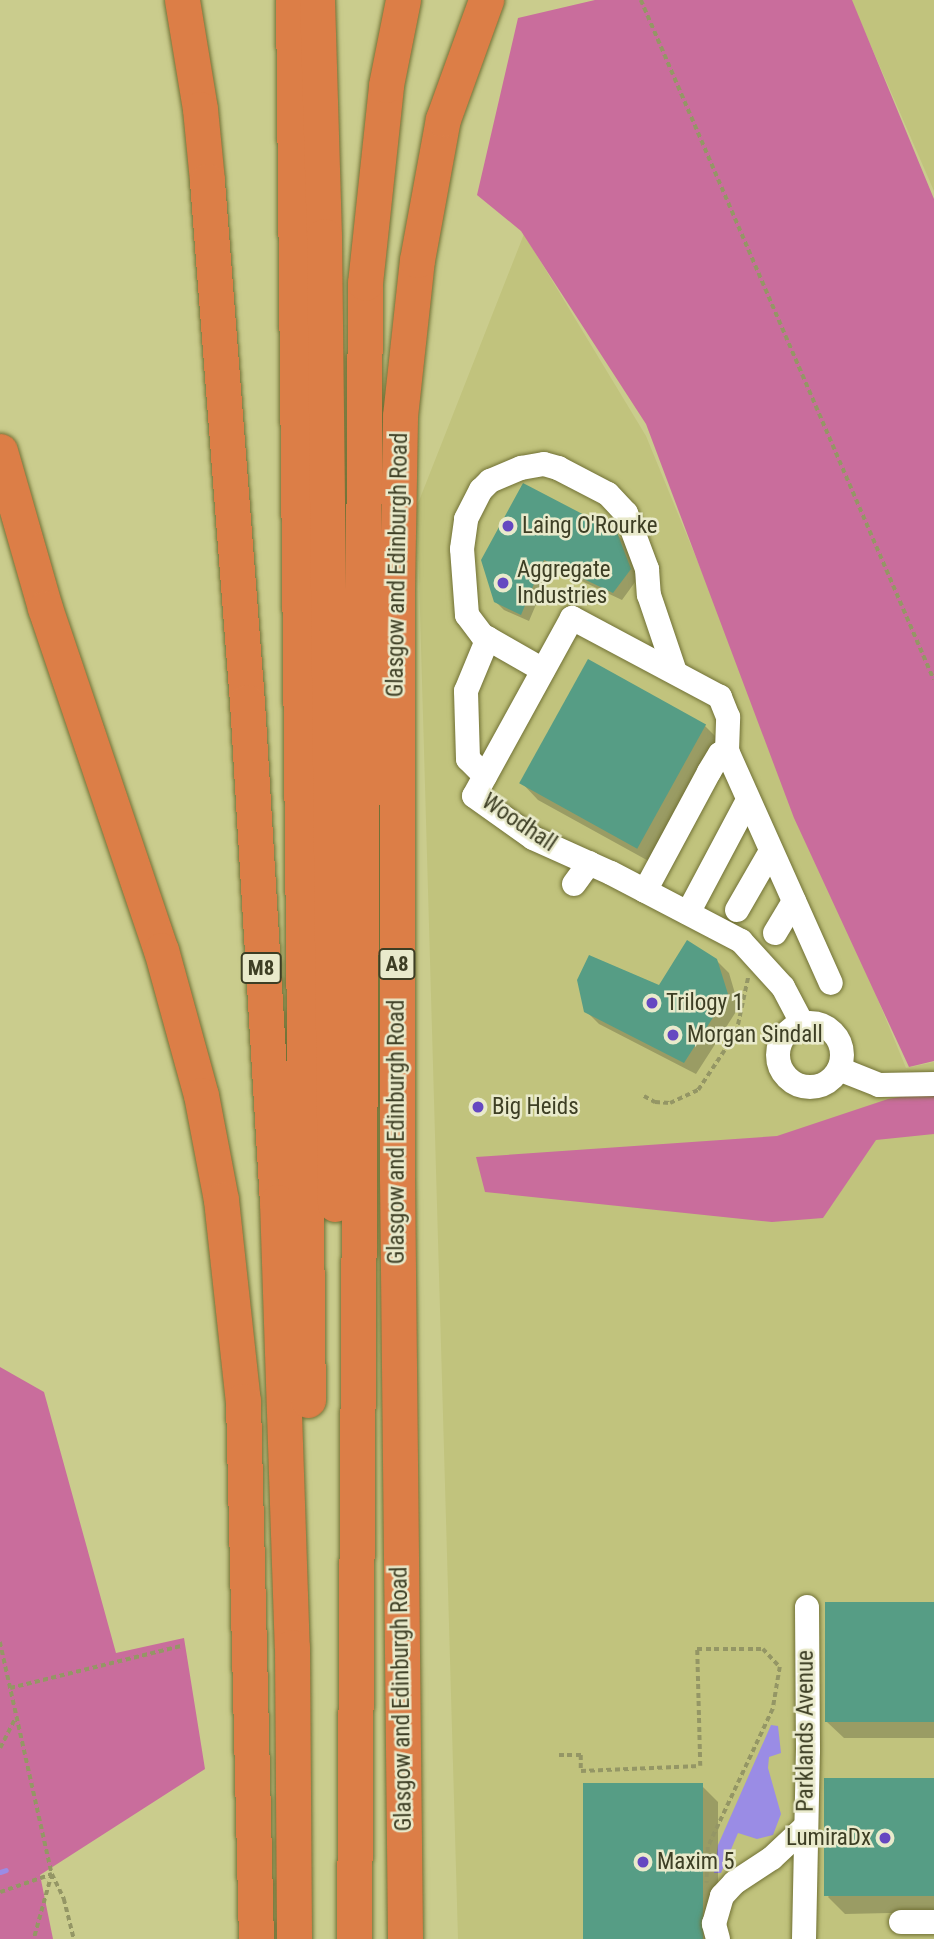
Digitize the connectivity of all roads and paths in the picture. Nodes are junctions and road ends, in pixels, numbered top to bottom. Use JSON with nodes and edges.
{"nodes":[{"id":1,"x":182,"y":0,"type":"edge"},
{"id":2,"x":293,"y":0,"type":"edge"},
{"id":3,"x":317,"y":0,"type":"edge"},
{"id":4,"x":403,"y":0,"type":"edge"},
{"id":5,"x":486,"y":0,"type":"edge"},
{"id":6,"x":641,"y":0,"type":"edge"},
{"id":7,"x":365,"y":328,"type":"junction"},
{"id":8,"x":0,"y":451,"type":"edge"},
{"id":9,"x":488,"y":638,"type":"junction"},
{"id":10,"x":543,"y":670,"type":"junction"},
{"id":11,"x":675,"y":672,"type":"junction"},
{"id":12,"x":934,"y":680,"type":"edge"},
{"id":13,"x":727,"y":751,"type":"junction"},
{"id":14,"x":748,"y":800,"type":"junction"},
{"id":15,"x":483,"y":801,"type":"junction"},
{"id":16,"x":771,"y":851,"type":"junction"},
{"id":17,"x":589,"y":863,"type":"junction"},
{"id":18,"x":330,"y":869,"type":"junction"},
{"id":19,"x":574,"y":884,"type":"dead end"},
{"id":20,"x":645,"y":891,"type":"junction"},
{"id":21,"x":794,"y":901,"type":"junction"},
{"id":22,"x":737,"y":910,"type":"dead end"},
{"id":23,"x":678,"y":916,"type":"junction"},
{"id":24,"x":775,"y":933,"type":"dead end"},
{"id":25,"x":753,"y":955,"type":"junction"},
{"id":26,"x":831,"y":983,"type":"dead end"},
{"id":27,"x":802,"y":1023,"type":"junction"},
{"id":28,"x":839,"y":1069,"type":"junction"},
{"id":29,"x":934,"y":1084,"type":"edge"},
{"id":30,"x":644,"y":1096,"type":"dead end"},
{"id":31,"x":807,"y":1607,"type":"dead end"},
{"id":32,"x":0,"y":1642,"type":"edge"},
{"id":33,"x":181,"y":1646,"type":"dead end"},
{"id":34,"x":10,"y":1688,"type":"junction"},
{"id":35,"x":16,"y":1717,"type":"junction"},
{"id":36,"x":0,"y":1748,"type":"edge"},
{"id":37,"x":559,"y":1755,"type":"dead end"},
{"id":38,"x":805,"y":1827,"type":"junction"},
{"id":39,"x":52,"y":1874,"type":"junction"},
{"id":40,"x":707,"y":1885,"type":"dead end"},
{"id":41,"x":0,"y":1892,"type":"edge"},
{"id":42,"x":901,"y":1922,"type":"dead end"},
{"id":43,"x":934,"y":1922,"type":"edge"},
{"id":44,"x":34,"y":1939,"type":"edge"},
{"id":45,"x":74,"y":1939,"type":"edge"},
{"id":46,"x":256,"y":1939,"type":"edge"},
{"id":47,"x":294,"y":1939,"type":"edge"},
{"id":48,"x":312,"y":1939,"type":"edge"},
{"id":49,"x":348,"y":1939,"type":"edge"},
{"id":50,"x":354,"y":1939,"type":"edge"},
{"id":51,"x":405,"y":1939,"type":"edge"},
{"id":52,"x":718,"y":1939,"type":"edge"},
{"id":53,"x":804,"y":1939,"type":"edge"}],
"edges":[{"from":1,"to":47,"type":"highway","number":"M8"},
{"from":2,"to":48,"type":"highway","number":"M8"},
{"from":3,"to":18,"type":"highway"},
{"from":4,"to":7,"type":"highway"},
{"from":5,"to":51,"type":"highway","name":"Glasgow and Edinburgh Road","number":"A8"},
{"from":6,"to":12,"type":"path"},
{"from":7,"to":18,"type":"highway"},
{"from":7,"to":50,"type":"highway"},
{"from":8,"to":46,"type":"highway"},
{"from":9,"to":10,"type":"street"},
{"from":9,"to":11,"type":"street"},
{"from":9,"to":15,"type":"street"},
{"from":10,"to":11,"type":"street","name":"Woodhall"},
{"from":10,"to":15,"type":"street","name":"Woodhall"},
{"from":11,"to":13,"type":"street","name":"Woodhall"},
{"from":13,"to":14,"type":"street"},
{"from":13,"to":20,"type":"street"},
{"from":14,"to":16,"type":"street"},
{"from":14,"to":23,"type":"street"},
{"from":15,"to":17,"type":"street","name":"Woodhall"},
{"from":16,"to":21,"type":"street"},
{"from":16,"to":22,"type":"street"},
{"from":17,"to":19,"type":"street"},
{"from":17,"to":20,"type":"street","name":"Woodhall"},
{"from":18,"to":49,"type":"highway"},
{"from":20,"to":23,"type":"street","name":"Woodhall"},
{"from":21,"to":24,"type":"street"},
{"from":21,"to":26,"type":"street"},
{"from":23,"to":25,"type":"street","name":"Woodhall"},
{"from":25,"to":27,"type":"street","name":"Woodhall"},
{"from":25,"to":30,"type":"path"},
{"from":27,"to":28,"type":"street"},
{"from":27,"to":28,"type":"street"},
{"from":28,"to":29,"type":"street"},
{"from":31,"to":38,"type":"street","name":"Parklands Avenue"},
{"from":32,"to":34,"type":"path"},
{"from":33,"to":34,"type":"path"},
{"from":34,"to":35,"type":"path"},
{"from":35,"to":36,"type":"path"},
{"from":35,"to":39,"type":"path"},
{"from":37,"to":40,"type":"path"},
{"from":38,"to":52,"type":"street"},
{"from":38,"to":53,"type":"street","name":"Parklands Avenue"},
{"from":39,"to":41,"type":"path"},
{"from":39,"to":44,"type":"path"},
{"from":39,"to":45,"type":"path"},
{"from":42,"to":43,"type":"street"}]}
